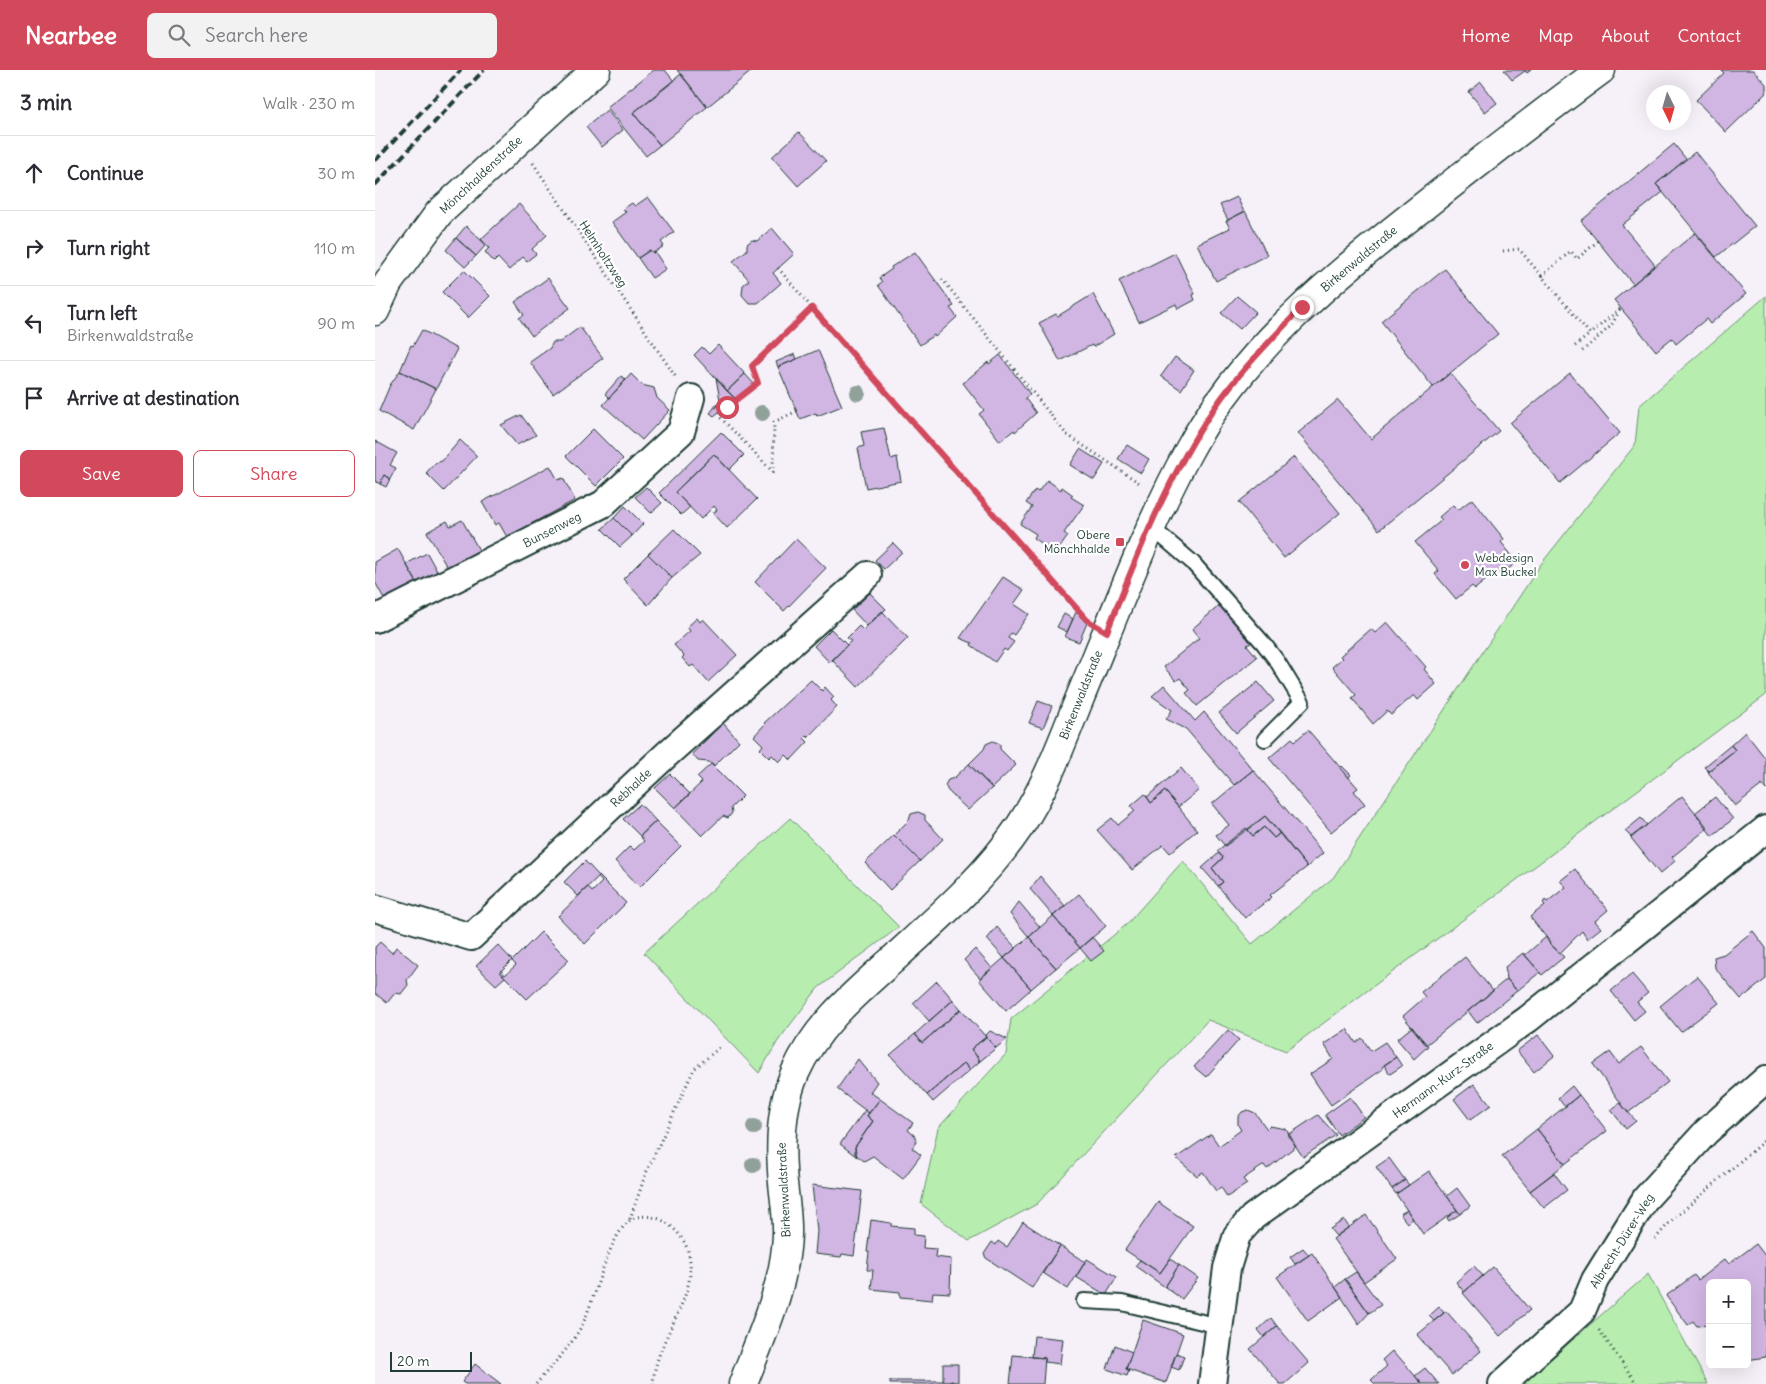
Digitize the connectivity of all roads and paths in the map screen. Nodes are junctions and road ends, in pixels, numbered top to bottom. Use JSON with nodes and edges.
{"nodes":[{"id":1,"x":596,"y":70,"type":"edge"},
{"id":2,"x":1601,"y":70,"type":"edge"},
{"id":3,"x":525,"y":167,"type":"dead end"},
{"id":4,"x":1598,"y":241,"type":"dead end"},
{"id":5,"x":1503,"y":251,"type":"dead end"},
{"id":6,"x":778,"y":268,"type":"dead end"},
{"id":7,"x":1541,"y":276,"type":"junction"},
{"id":8,"x":942,"y":279,"type":"dead end"},
{"id":9,"x":382,"y":283,"type":"edge"},
{"id":10,"x":812,"y":308,"type":"junction"},
{"id":11,"x":375,"y":311,"type":"edge"},
{"id":12,"x":1590,"y":334,"type":"junction"},
{"id":13,"x":1575,"y":346,"type":"dead end"},
{"id":14,"x":1580,"y":352,"type":"dead end"},
{"id":15,"x":703,"y":402,"type":"junction"},
{"id":16,"x":720,"y":411,"type":"dead end"},
{"id":17,"x":797,"y":411,"type":"dead end"},
{"id":18,"x":1165,"y":499,"type":"junction"},
{"id":19,"x":1151,"y":527,"type":"junction"},
{"id":20,"x":868,"y":575,"type":"dead end"},
{"id":21,"x":375,"y":619,"type":"edge"},
{"id":22,"x":1107,"y":632,"type":"junction"},
{"id":23,"x":1265,"y":739,"type":"dead end"},
{"id":24,"x":1766,"y":829,"type":"edge"},
{"id":25,"x":375,"y":908,"type":"edge"},
{"id":26,"x":720,"y":1047,"type":"dead end"},
{"id":27,"x":1766,"y":1079,"type":"edge"},
{"id":28,"x":1766,"y":1139,"type":"edge"},
{"id":29,"x":630,"y":1220,"type":"junction"},
{"id":30,"x":1652,"y":1242,"type":"dead end"},
{"id":31,"x":1084,"y":1300,"type":"dead end"},
{"id":32,"x":1595,"y":1324,"type":"dead end"},
{"id":33,"x":1219,"y":1326,"type":"junction"},
{"id":34,"x":536,"y":1384,"type":"edge"},
{"id":35,"x":653,"y":1384,"type":"edge"},
{"id":36,"x":743,"y":1384,"type":"edge"},
{"id":37,"x":1212,"y":1384,"type":"edge"},
{"id":38,"x":1502,"y":1384,"type":"edge"},
{"id":39,"x":1637,"y":1384,"type":"edge"}],
"edges":[{"from":1,"to":9,"type":"street","name":"Mönchhaldenstraße"},
{"from":2,"to":18,"type":"street","name":"Birkenwaldstraße"},
{"from":3,"to":15,"type":"path","name":"Helmholtzweg"},
{"from":4,"to":7,"type":"path"},
{"from":5,"to":7,"type":"path"},
{"from":6,"to":10,"type":"path"},
{"from":7,"to":12,"type":"path"},
{"from":8,"to":18,"type":"path"},
{"from":9,"to":11,"type":"street","name":"Mönchhaldenstraße"},
{"from":10,"to":15,"type":"path"},
{"from":10,"to":22,"type":"path"},
{"from":12,"to":13,"type":"path"},
{"from":12,"to":14,"type":"path"},
{"from":15,"to":21,"type":"street","name":"Bunsenweg"},
{"from":16,"to":17,"type":"path"},
{"from":18,"to":19,"type":"street","name":"Birkenwaldstraße"},
{"from":19,"to":22,"type":"street","name":"Birkenwaldstraße"},
{"from":19,"to":23,"type":"lane"},
{"from":20,"to":25,"type":"street","name":"Rebhalde"},
{"from":22,"to":36,"type":"street","name":"Birkenwaldstraße"},
{"from":24,"to":33,"type":"street","name":"Hermann-Kurz-Straße"},
{"from":26,"to":29,"type":"path"},
{"from":27,"to":38,"type":"street","name":"Albrecht-Dürer-Weg"},
{"from":28,"to":30,"type":"path"},
{"from":29,"to":34,"type":"path"},
{"from":29,"to":35,"type":"path"},
{"from":31,"to":33,"type":"lane"},
{"from":32,"to":39,"type":"path"},
{"from":33,"to":37,"type":"street","name":"Hermann-Kurz-Straße"}]}
